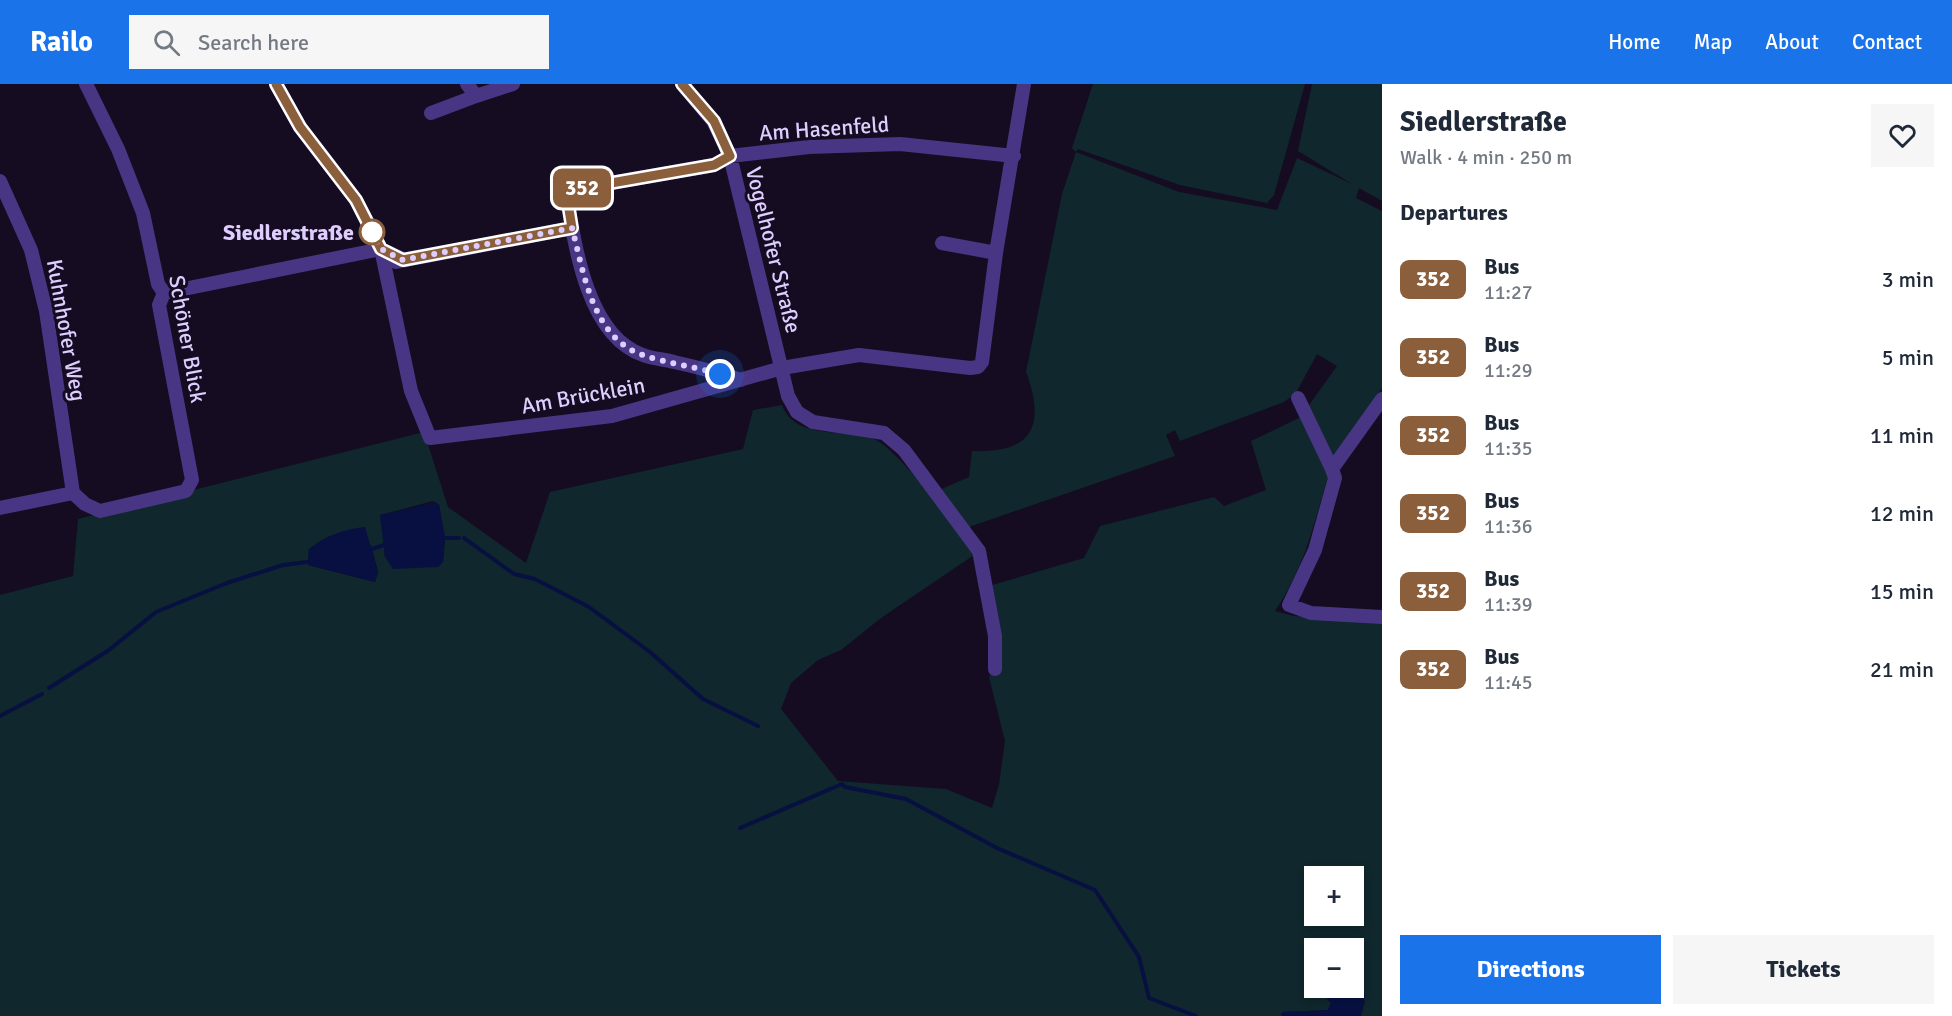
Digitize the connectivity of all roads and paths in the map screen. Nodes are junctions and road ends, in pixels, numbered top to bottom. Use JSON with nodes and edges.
{"nodes":[{"id":1,"x":86,"y":84,"type":"edge"},
{"id":2,"x":276,"y":84,"type":"edge"},
{"id":3,"x":467,"y":84,"type":"edge"},
{"id":4,"x":513,"y":84,"type":"edge"},
{"id":5,"x":682,"y":84,"type":"edge"},
{"id":6,"x":1024,"y":84,"type":"edge"},
{"id":7,"x":476,"y":96,"type":"junction"},
{"id":8,"x":431,"y":113,"type":"dead end"},
{"id":9,"x":730,"y":156,"type":"junction"},
{"id":10,"x":1014,"y":156,"type":"junction"},
{"id":11,"x":0,"y":181,"type":"edge"},
{"id":12,"x":572,"y":228,"type":"junction"},
{"id":13,"x":942,"y":243,"type":"dead end"},
{"id":14,"x":381,"y":249,"type":"junction"},
{"id":15,"x":996,"y":253,"type":"junction"},
{"id":16,"x":403,"y":260,"type":"junction"},
{"id":17,"x":386,"y":265,"type":"junction"},
{"id":18,"x":164,"y":293,"type":"junction"},
{"id":19,"x":782,"y":368,"type":"junction"},
{"id":20,"x":741,"y":380,"type":"junction"},
{"id":21,"x":1298,"y":398,"type":"dead end"},
{"id":22,"x":1382,"y":399,"type":"edge"},
{"id":23,"x":1332,"y":469,"type":"junction"},
{"id":24,"x":73,"y":493,"type":"junction"},
{"id":25,"x":0,"y":508,"type":"edge"},
{"id":26,"x":1382,"y":617,"type":"edge"},
{"id":27,"x":995,"y":669,"type":"dead end"}],
"edges":[{"from":1,"to":18,"type":"street","name":"Schöner Blick"},
{"from":2,"to":14,"type":"street"},
{"from":3,"to":7,"type":"street"},
{"from":4,"to":7,"type":"street"},
{"from":5,"to":9,"type":"street","name":"Vogelhofer Straße"},
{"from":6,"to":10,"type":"street"},
{"from":7,"to":8,"type":"street"},
{"from":9,"to":10,"type":"street","name":"Am Hasenfeld"},
{"from":9,"to":12,"type":"street","name":"Am Hasenfeld"},
{"from":9,"to":19,"type":"street","name":"Vogelhofer Straße"},
{"from":10,"to":15,"type":"street"},
{"from":11,"to":24,"type":"street","name":"Kuhnhofer Weg"},
{"from":12,"to":16,"type":"street"},
{"from":12,"to":20,"type":"street"},
{"from":13,"to":15,"type":"street"},
{"from":14,"to":16,"type":"street"},
{"from":14,"to":17,"type":"street"},
{"from":14,"to":18,"type":"street"},
{"from":15,"to":19,"type":"street","name":"Am Brücklein"},
{"from":16,"to":17,"type":"street"},
{"from":17,"to":20,"type":"street","name":"Am Brücklein"},
{"from":18,"to":24,"type":"street","name":"Schöner Blick"},
{"from":19,"to":20,"type":"street","name":"Am Brücklein"},
{"from":19,"to":27,"type":"street","name":"Vogelhofer Straße"},
{"from":21,"to":23,"type":"street"},
{"from":22,"to":23,"type":"street"},
{"from":23,"to":26,"type":"street"},
{"from":24,"to":25,"type":"street"}]}
